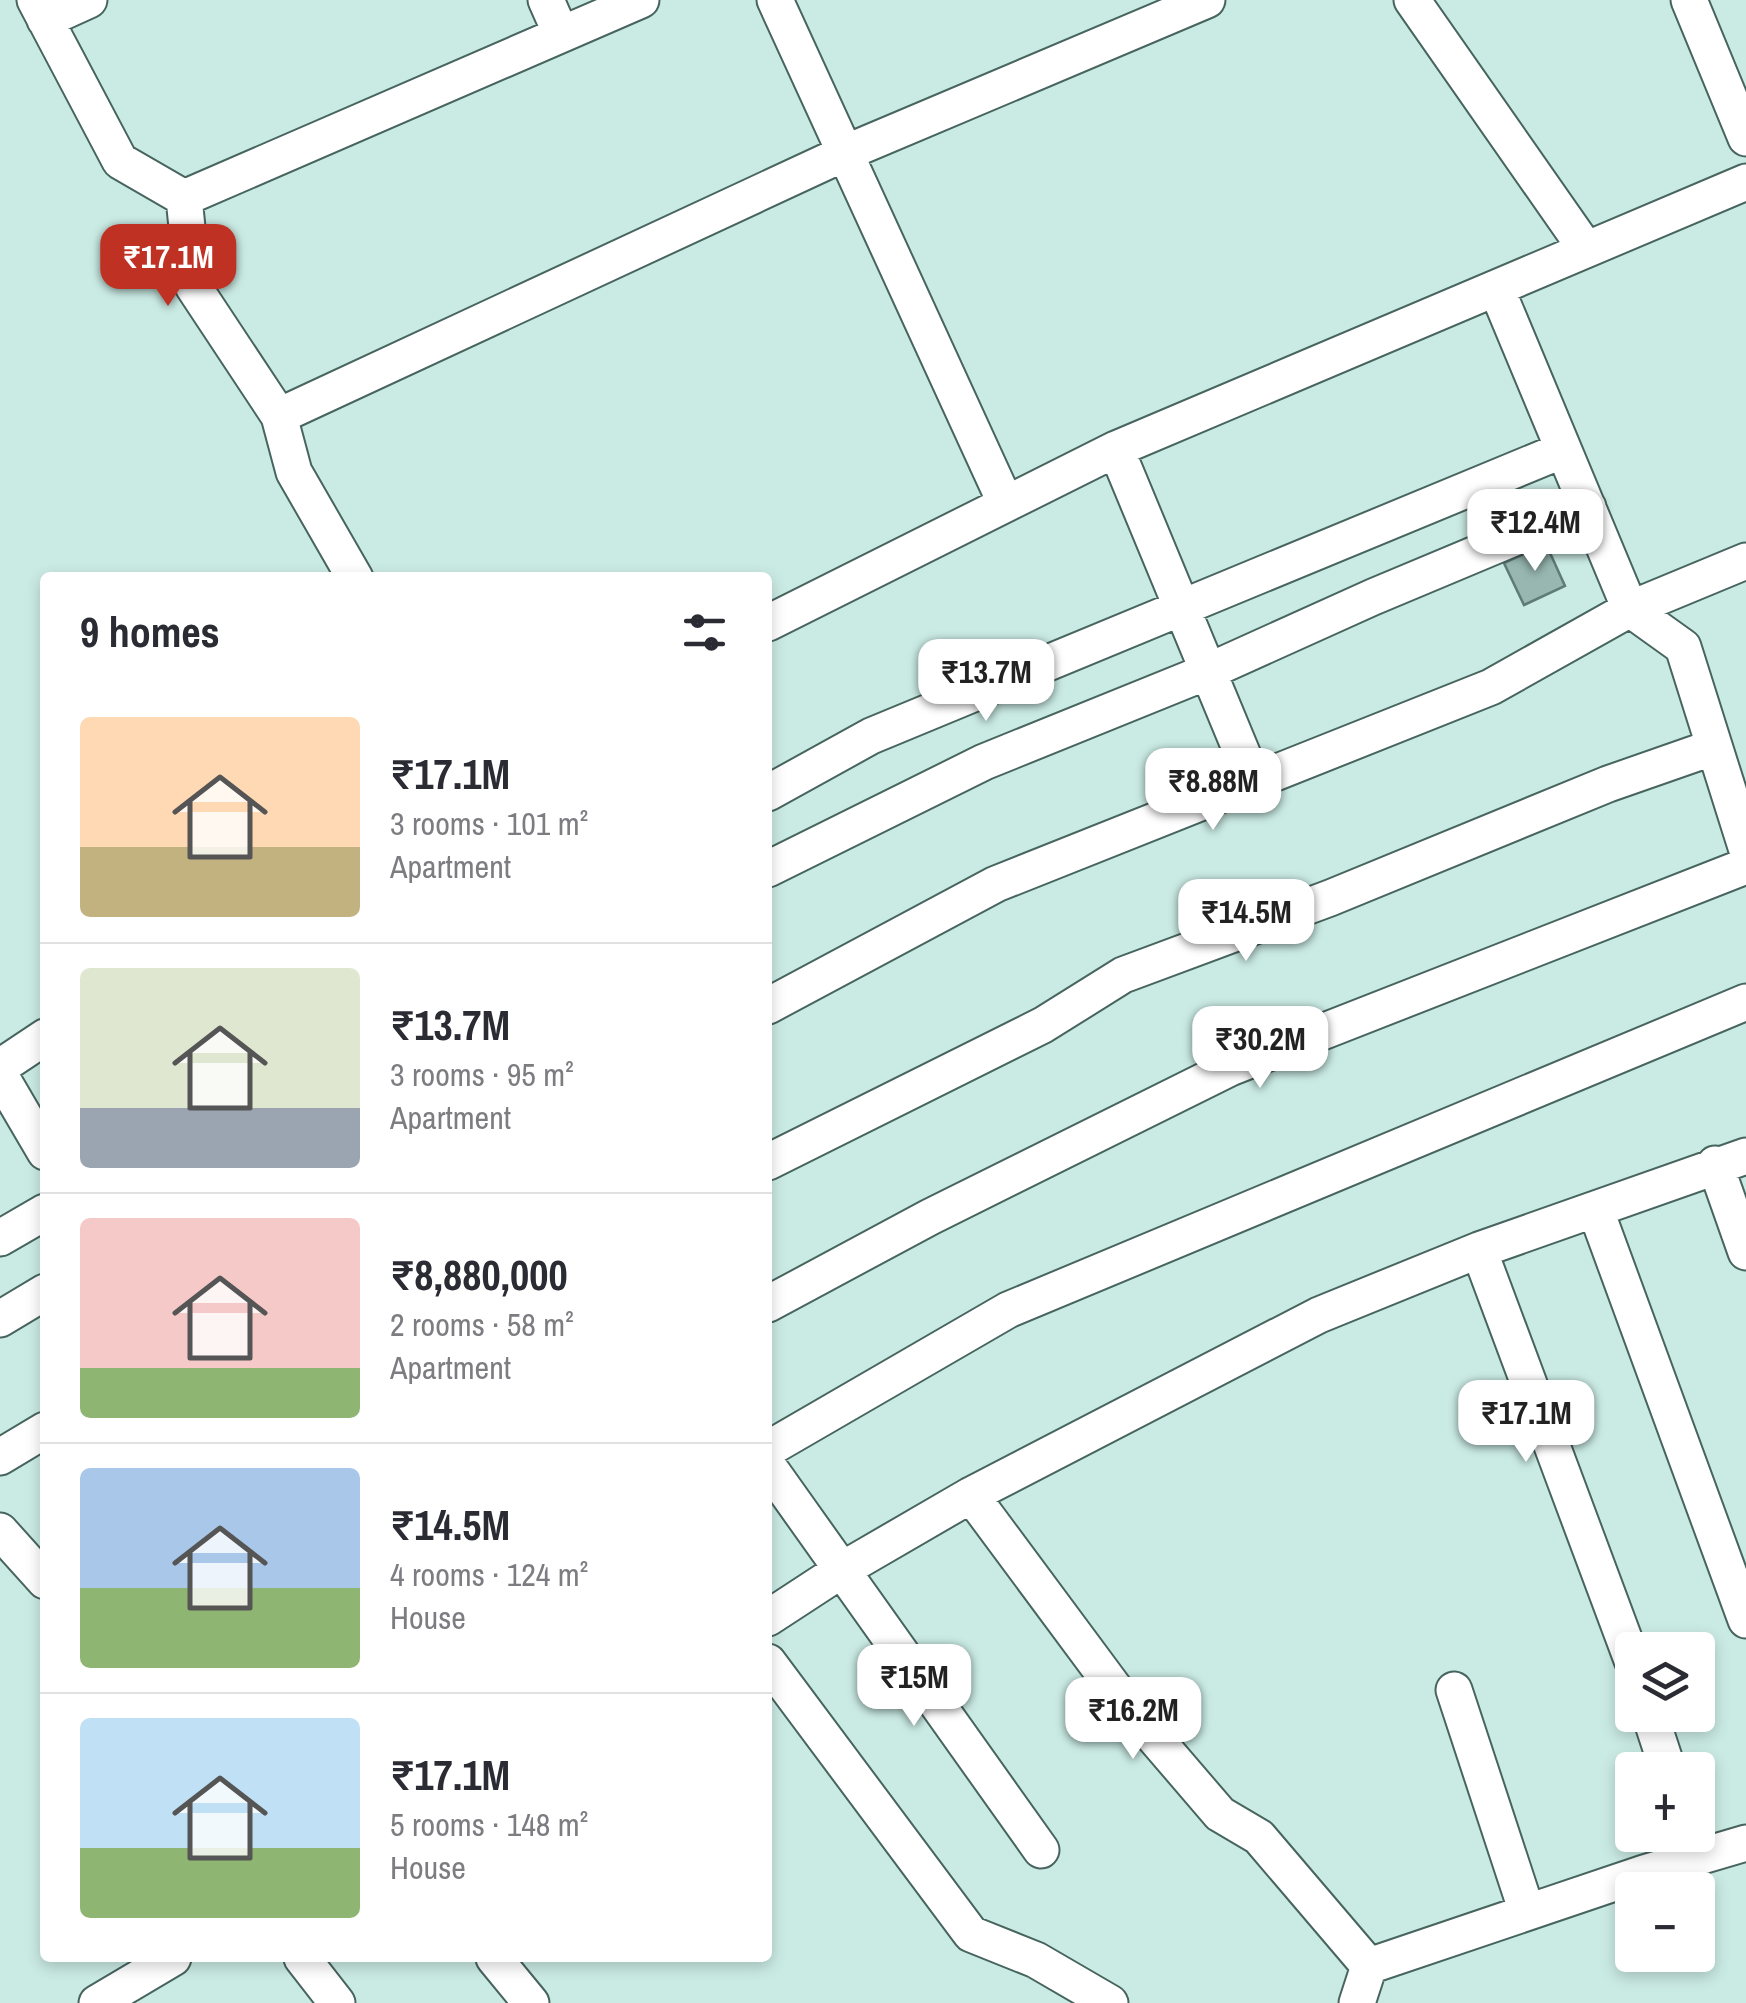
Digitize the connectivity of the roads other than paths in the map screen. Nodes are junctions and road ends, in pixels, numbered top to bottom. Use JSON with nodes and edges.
{"nodes":[{"id":1,"x":89,"y":0,"type":"edge"},
{"id":2,"x":546,"y":0,"type":"edge"},
{"id":3,"x":640,"y":0,"type":"edge"},
{"id":4,"x":776,"y":0,"type":"edge"},
{"id":5,"x":1207,"y":0,"type":"edge"},
{"id":6,"x":1412,"y":0,"type":"edge"},
{"id":7,"x":1689,"y":0,"type":"edge"},
{"id":8,"x":40,"y":10,"type":"edge"},
{"id":9,"x":561,"y":34,"type":"junction"},
{"id":10,"x":1746,"y":138,"type":"edge"},
{"id":11,"x":846,"y":154,"type":"junction"},
{"id":12,"x":1746,"y":182,"type":"edge"},
{"id":13,"x":184,"y":198,"type":"junction"},
{"id":14,"x":1586,"y":250,"type":"junction"},
{"id":15,"x":1496,"y":290,"type":"junction"},
{"id":16,"x":279,"y":416,"type":"junction"},
{"id":17,"x":1116,"y":449,"type":"junction"},
{"id":18,"x":1563,"y":450,"type":"junction"},
{"id":19,"x":1006,"y":504,"type":"junction"},
{"id":20,"x":1588,"y":508,"type":"junction"},
{"id":21,"x":1746,"y":562,"type":"edge"},
{"id":22,"x":352,"y":572,"type":"edge"},
{"id":23,"x":1183,"y":608,"type":"junction"},
{"id":24,"x":1630,"y":609,"type":"junction"},
{"id":25,"x":772,"y":621,"type":"edge"},
{"id":26,"x":1209,"y":671,"type":"junction"},
{"id":27,"x":1714,"y":747,"type":"junction"},
{"id":28,"x":1254,"y":782,"type":"junction"},
{"id":29,"x":772,"y":791,"type":"edge"},
{"id":30,"x":1746,"y":847,"type":"edge"},
{"id":31,"x":1746,"y":866,"type":"edge"},
{"id":32,"x":772,"y":867,"type":"edge"},
{"id":33,"x":1746,"y":1002,"type":"edge"},
{"id":34,"x":772,"y":1004,"type":"edge"},
{"id":35,"x":40,"y":1040,"type":"edge"},
{"id":36,"x":0,"y":1067,"type":"edge"},
{"id":37,"x":0,"y":1075,"type":"edge"},
{"id":38,"x":40,"y":1143,"type":"edge"},
{"id":39,"x":772,"y":1160,"type":"edge"},
{"id":40,"x":1731,"y":1160,"type":"edge"},
{"id":41,"x":1596,"y":1211,"type":"junction"},
{"id":42,"x":40,"y":1215,"type":"edge"},
{"id":43,"x":0,"y":1238,"type":"edge"},
{"id":44,"x":1479,"y":1250,"type":"junction"},
{"id":45,"x":1746,"y":1252,"type":"edge"},
{"id":46,"x":40,"y":1295,"type":"edge"},
{"id":47,"x":772,"y":1302,"type":"edge"},
{"id":48,"x":0,"y":1318,"type":"edge"},
{"id":49,"x":40,"y":1433,"type":"edge"},
{"id":50,"x":772,"y":1447,"type":"edge"},
{"id":51,"x":0,"y":1457,"type":"edge"},
{"id":52,"x":772,"y":1472,"type":"edge"},
{"id":53,"x":971,"y":1495,"type":"junction"},
{"id":54,"x":0,"y":1531,"type":"edge"},
{"id":55,"x":840,"y":1570,"type":"junction"},
{"id":56,"x":40,"y":1575,"type":"edge"},
{"id":57,"x":772,"y":1615,"type":"edge"},
{"id":58,"x":1746,"y":1620,"type":"edge"},
{"id":59,"x":1622,"y":1632,"type":"edge"},
{"id":60,"x":772,"y":1667,"type":"edge"},
{"id":61,"x":1454,"y":1690,"type":"dead end"},
{"id":62,"x":1746,"y":1843,"type":"edge"},
{"id":63,"x":1715,"y":1845,"type":"edge"},
{"id":64,"x":1041,"y":1850,"type":"dead end"},
{"id":65,"x":1678,"y":1852,"type":"edge"},
{"id":66,"x":1527,"y":1912,"type":"junction"},
{"id":67,"x":166,"y":1962,"type":"edge"},
{"id":68,"x":305,"y":1962,"type":"edge"},
{"id":69,"x":497,"y":1962,"type":"edge"},
{"id":70,"x":1369,"y":1966,"type":"junction"},
{"id":71,"x":97,"y":2003,"type":"edge"},
{"id":72,"x":338,"y":2003,"type":"edge"},
{"id":73,"x":530,"y":2003,"type":"edge"},
{"id":74,"x":1110,"y":2003,"type":"edge"},
{"id":75,"x":1357,"y":2003,"type":"edge"}],
"edges":[{"from":1,"to":8,"type":"street"},
{"from":2,"to":9,"type":"street"},
{"from":3,"to":9,"type":"street"},
{"from":4,"to":11,"type":"street"},
{"from":5,"to":11,"type":"street"},
{"from":6,"to":14,"type":"street"},
{"from":7,"to":10,"type":"street"},
{"from":8,"to":13,"type":"street"},
{"from":9,"to":13,"type":"street"},
{"from":11,"to":16,"type":"street"},
{"from":11,"to":19,"type":"street"},
{"from":12,"to":14,"type":"street"},
{"from":13,"to":16,"type":"street"},
{"from":14,"to":15,"type":"street"},
{"from":15,"to":17,"type":"street"},
{"from":15,"to":18,"type":"street"},
{"from":16,"to":22,"type":"street"},
{"from":17,"to":19,"type":"street"},
{"from":17,"to":23,"type":"street"},
{"from":18,"to":20,"type":"street"},
{"from":18,"to":23,"type":"street"},
{"from":19,"to":25,"type":"street"},
{"from":20,"to":24,"type":"street"},
{"from":20,"to":26,"type":"street"},
{"from":21,"to":24,"type":"street"},
{"from":23,"to":26,"type":"street"},
{"from":23,"to":29,"type":"street"},
{"from":24,"to":27,"type":"street"},
{"from":24,"to":28,"type":"street"},
{"from":26,"to":28,"type":"street"},
{"from":26,"to":32,"type":"street"},
{"from":27,"to":30,"type":"street"},
{"from":27,"to":39,"type":"street"},
{"from":28,"to":34,"type":"street"},
{"from":31,"to":47,"type":"street"},
{"from":33,"to":50,"type":"street"},
{"from":35,"to":36,"type":"street"},
{"from":37,"to":38,"type":"street"},
{"from":40,"to":41,"type":"street"},
{"from":40,"to":45,"type":"street"},
{"from":41,"to":44,"type":"street"},
{"from":41,"to":58,"type":"street"},
{"from":42,"to":43,"type":"street"},
{"from":44,"to":53,"type":"street"},
{"from":44,"to":59,"type":"street"},
{"from":46,"to":48,"type":"street"},
{"from":49,"to":51,"type":"street"},
{"from":52,"to":55,"type":"street"},
{"from":53,"to":55,"type":"street"},
{"from":53,"to":70,"type":"street"},
{"from":54,"to":56,"type":"street"},
{"from":55,"to":57,"type":"street"},
{"from":55,"to":64,"type":"street"},
{"from":60,"to":74,"type":"street"},
{"from":61,"to":66,"type":"street"},
{"from":62,"to":63,"type":"street"},
{"from":65,"to":66,"type":"street"},
{"from":66,"to":70,"type":"street"},
{"from":67,"to":71,"type":"street"},
{"from":68,"to":72,"type":"street"},
{"from":69,"to":73,"type":"street"},
{"from":70,"to":75,"type":"street"}]}
